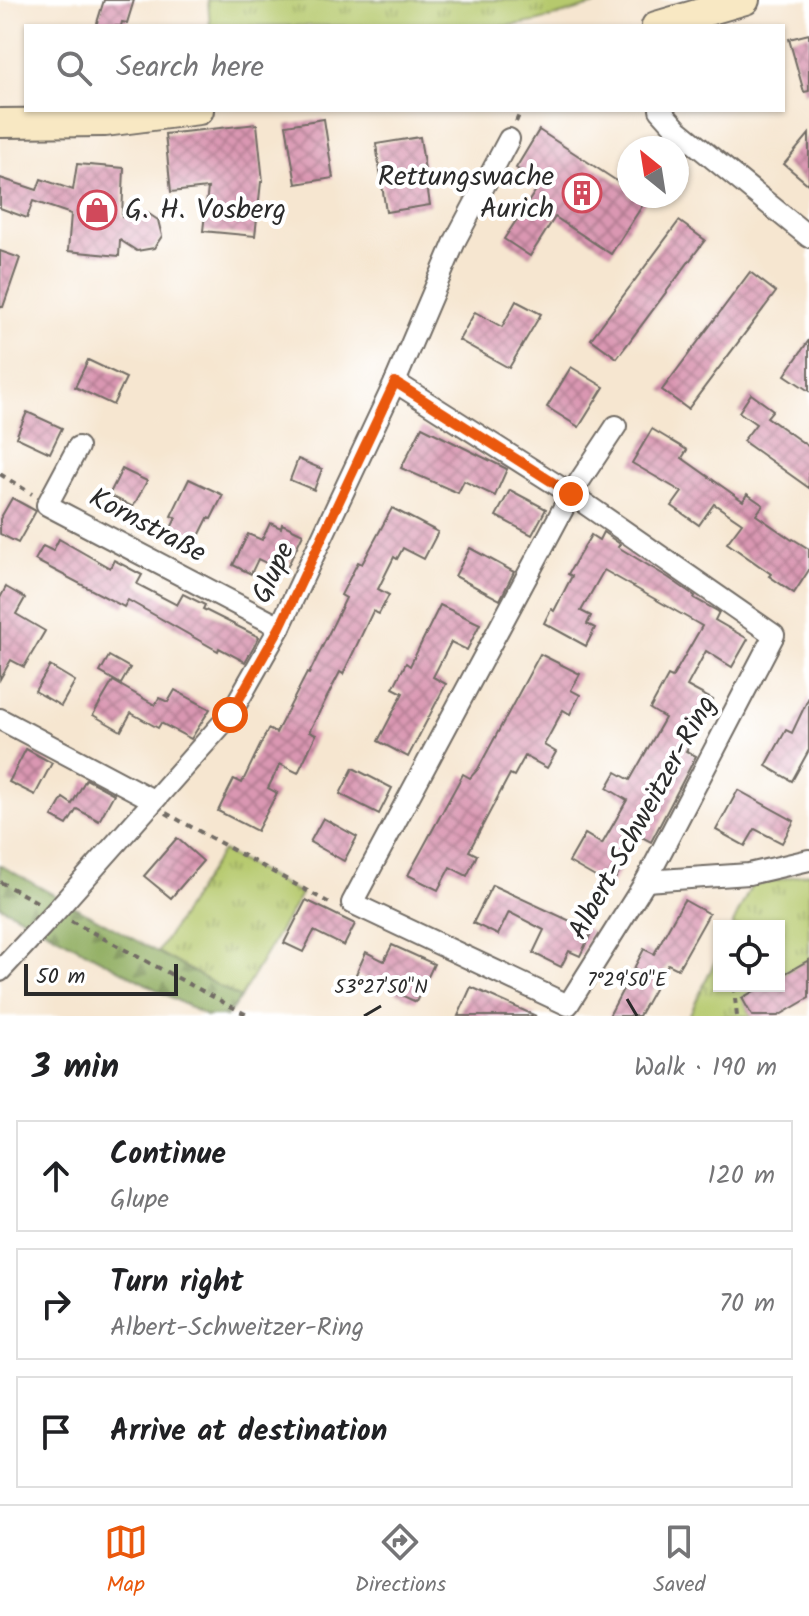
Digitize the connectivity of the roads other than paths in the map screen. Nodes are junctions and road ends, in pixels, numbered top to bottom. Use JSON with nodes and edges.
{"nodes":[{"id":1,"x":745,"y":0,"type":"edge"},
{"id":2,"x":663,"y":24,"type":"edge"},
{"id":3,"x":183,"y":112,"type":"edge"},
{"id":4,"x":662,"y":112,"type":"edge"},
{"id":5,"x":0,"y":123,"type":"edge"},
{"id":6,"x":509,"y":139,"type":"dead end"},
{"id":7,"x":809,"y":237,"type":"edge"},
{"id":8,"x":395,"y":382,"type":"junction"},
{"id":9,"x":616,"y":426,"type":"dead end"},
{"id":10,"x":78,"y":447,"type":"dead end"},
{"id":11,"x":571,"y":494,"type":"junction"},
{"id":12,"x":280,"y":627,"type":"junction"},
{"id":13,"x":0,"y":719,"type":"edge"},
{"id":14,"x":153,"y":800,"type":"junction"},
{"id":15,"x":809,"y":860,"type":"edge"},
{"id":16,"x":646,"y":881,"type":"junction"},
{"id":17,"x":0,"y":971,"type":"edge"}],
"edges":[{"from":1,"to":2,"type":"main road"},
{"from":3,"to":5,"type":"main road"},
{"from":4,"to":7,"type":"street"},
{"from":6,"to":8,"type":"street","name":"Glupe"},
{"from":8,"to":11,"type":"street","name":"Albert-Schweitzer-Ring"},
{"from":8,"to":12,"type":"street","name":"Glupe"},
{"from":9,"to":11,"type":"street"},
{"from":10,"to":12,"type":"street","name":"Kornstraße"},
{"from":11,"to":16,"type":"street","name":"Albert-Schweitzer-Ring"},
{"from":11,"to":16,"type":"street","name":"Albert-Schweitzer-Ring"},
{"from":12,"to":14,"type":"street","name":"Glupe"},
{"from":13,"to":14,"type":"street"},
{"from":14,"to":17,"type":"street","name":"Glupe"},
{"from":15,"to":16,"type":"street"}]}
